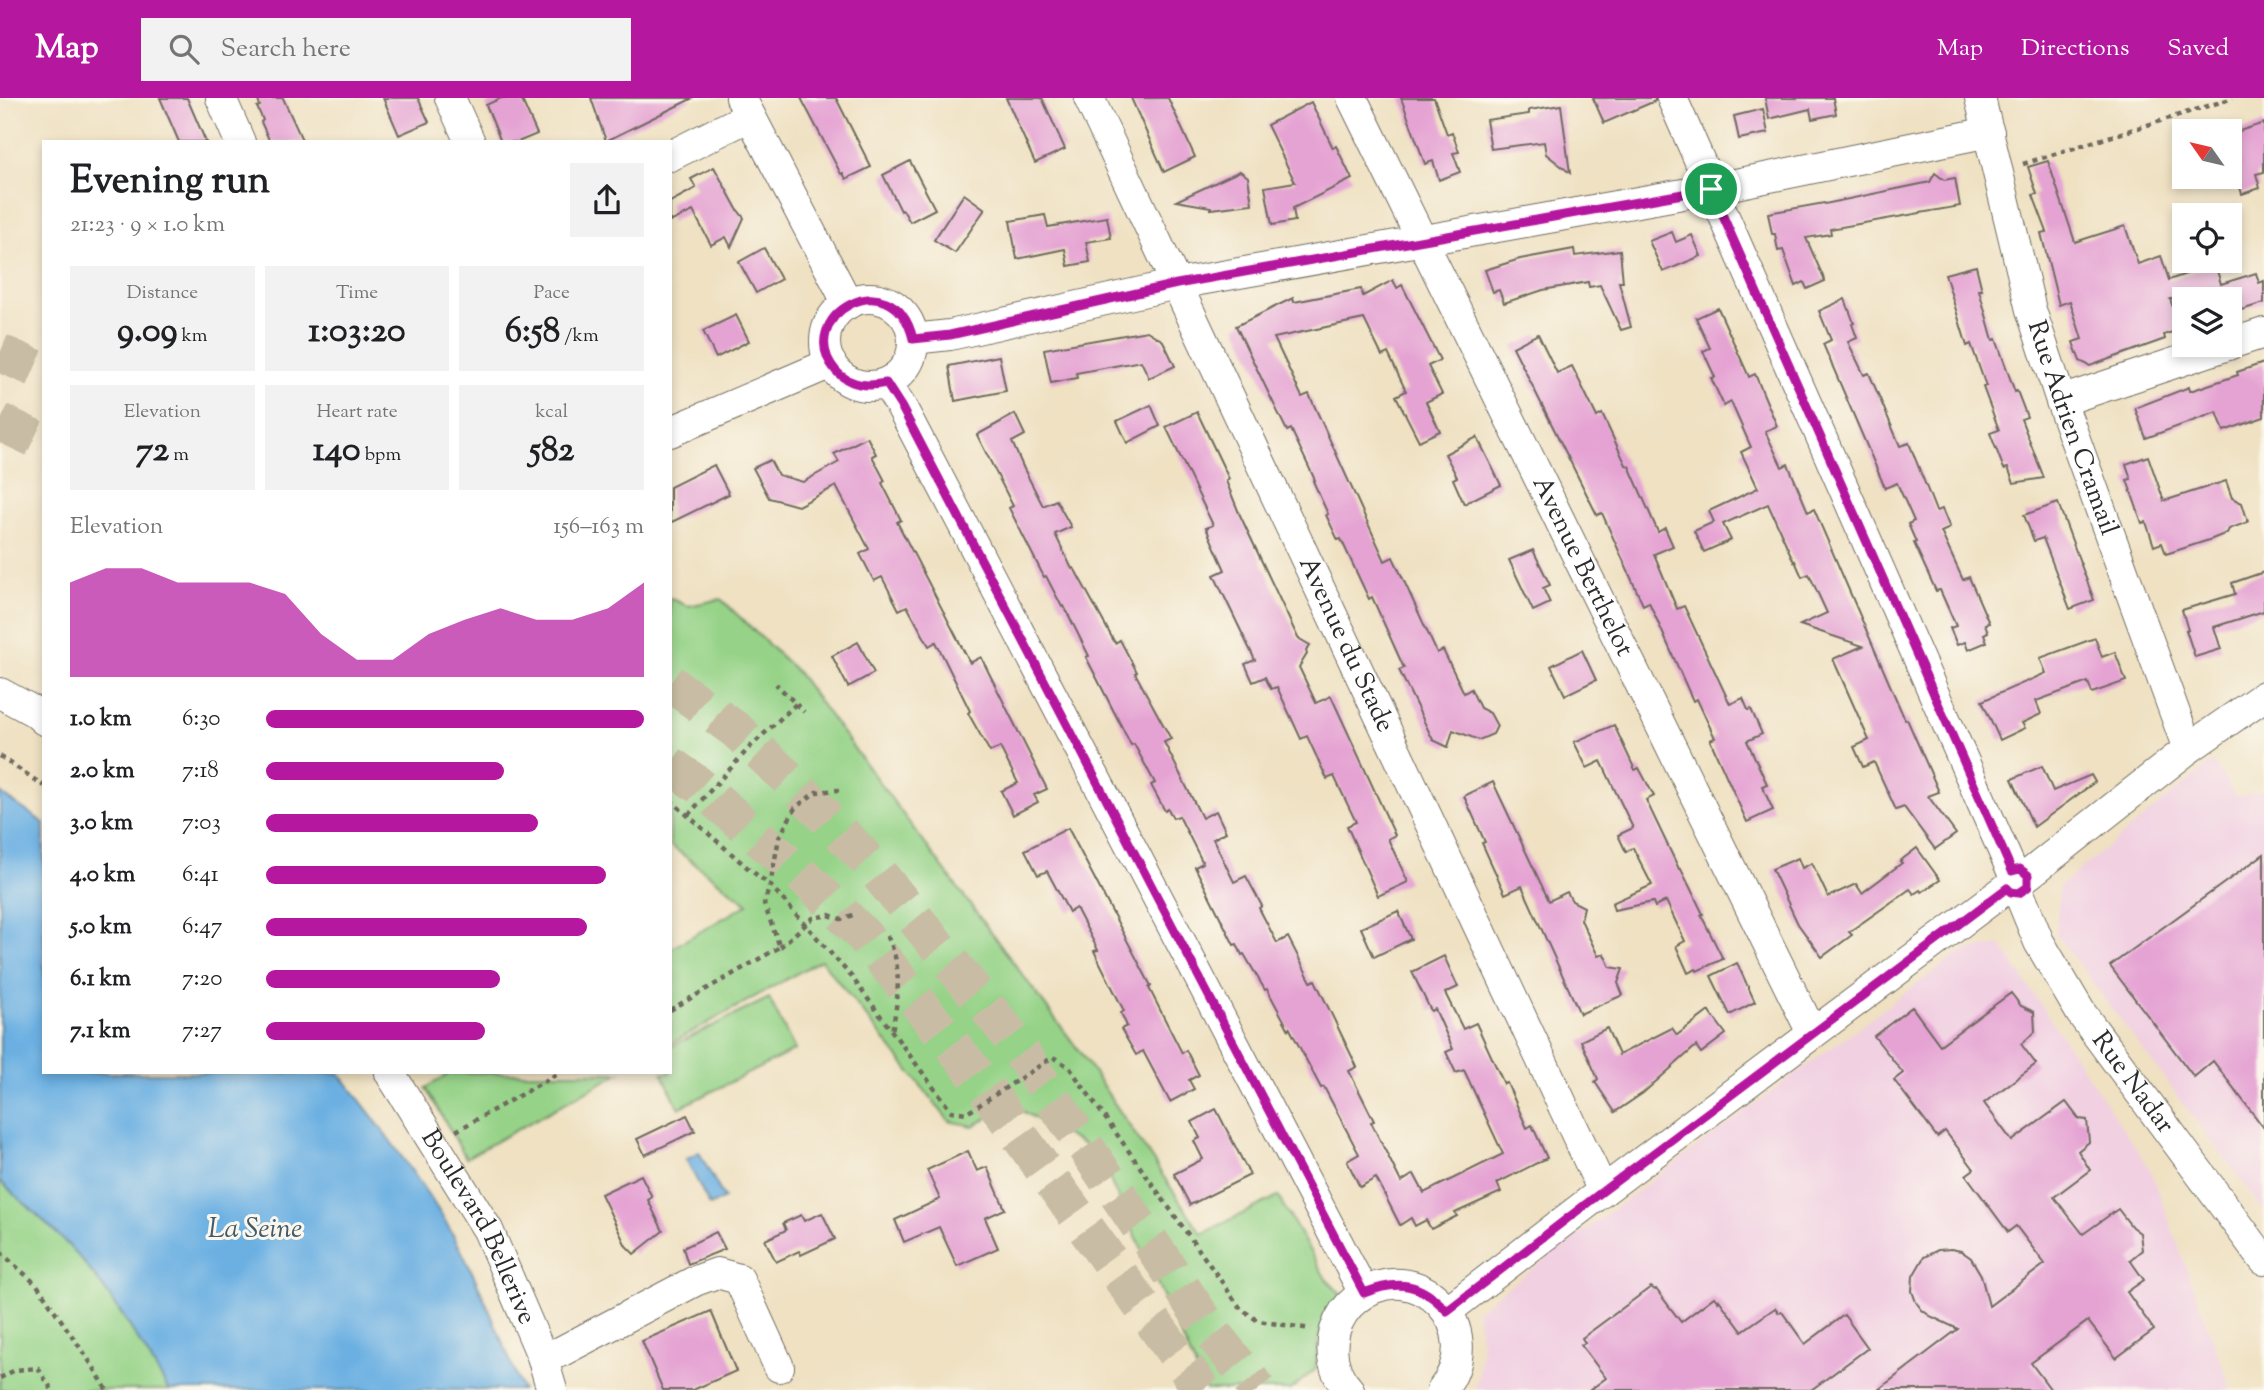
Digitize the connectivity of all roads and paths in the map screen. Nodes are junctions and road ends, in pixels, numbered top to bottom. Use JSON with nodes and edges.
{"nodes":[{"id":1,"x":221,"y":98,"type":"edge"},
{"id":2,"x":450,"y":98,"type":"edge"},
{"id":3,"x":1089,"y":98,"type":"edge"},
{"id":4,"x":1352,"y":98,"type":"edge"},
{"id":5,"x":1672,"y":98,"type":"edge"},
{"id":6,"x":1980,"y":98,"type":"edge"},
{"id":7,"x":2233,"y":98,"type":"edge"},
{"id":8,"x":745,"y":107,"type":"edge"},
{"id":9,"x":1989,"y":132,"type":"junction"},
{"id":10,"x":239,"y":140,"type":"edge"},
{"id":11,"x":469,"y":140,"type":"edge"},
{"id":12,"x":672,"y":155,"type":"edge"},
{"id":13,"x":1999,"y":172,"type":"junction"},
{"id":14,"x":1711,"y":189,"type":"junction"},
{"id":15,"x":1422,"y":241,"type":"junction"},
{"id":16,"x":1177,"y":284,"type":"junction"},
{"id":17,"x":848,"y":304,"type":"junction"},
{"id":18,"x":2264,"y":332,"type":"edge"},
{"id":19,"x":913,"y":339,"type":"junction"},
{"id":20,"x":2242,"y":340,"type":"edge"},
{"id":21,"x":2191,"y":357,"type":"edge"},
{"id":22,"x":831,"y":363,"type":"junction"},
{"id":23,"x":886,"y":383,"type":"junction"},
{"id":24,"x":2061,"y":401,"type":"junction"},
{"id":25,"x":672,"y":431,"type":"edge"},
{"id":26,"x":776,"y":684,"type":"dead end"},
{"id":27,"x":0,"y":693,"type":"edge"},
{"id":28,"x":2264,"y":696,"type":"edge"},
{"id":29,"x":796,"y":704,"type":"junction"},
{"id":30,"x":804,"y":712,"type":"dead end"},
{"id":31,"x":41,"y":713,"type":"edge"},
{"id":32,"x":2188,"y":749,"type":"junction"},
{"id":33,"x":0,"y":756,"type":"edge"},
{"id":34,"x":42,"y":785,"type":"edge"},
{"id":35,"x":839,"y":790,"type":"dead end"},
{"id":36,"x":672,"y":802,"type":"edge"},
{"id":37,"x":688,"y":815,"type":"junction"},
{"id":38,"x":2016,"y":882,"type":"junction"},
{"id":39,"x":770,"y":885,"type":"junction"},
{"id":40,"x":853,"y":915,"type":"dead end"},
{"id":41,"x":806,"y":925,"type":"junction"},
{"id":42,"x":887,"y":936,"type":"dead end"},
{"id":43,"x":780,"y":947,"type":"junction"},
{"id":44,"x":672,"y":1009,"type":"edge"},
{"id":45,"x":892,"y":1032,"type":"junction"},
{"id":46,"x":1812,"y":1033,"type":"junction"},
{"id":47,"x":391,"y":1074,"type":"edge"},
{"id":48,"x":557,"y":1074,"type":"edge"},
{"id":49,"x":435,"y":1143,"type":"junction"},
{"id":50,"x":1603,"y":1191,"type":"junction"},
{"id":51,"x":0,"y":1252,"type":"edge"},
{"id":52,"x":2264,"y":1260,"type":"edge"},
{"id":53,"x":1364,"y":1293,"type":"junction"},
{"id":54,"x":1447,"y":1311,"type":"junction"},
{"id":55,"x":1332,"y":1340,"type":"junction"},
{"id":56,"x":542,"y":1356,"type":"junction"},
{"id":57,"x":779,"y":1367,"type":"dead end"},
{"id":58,"x":0,"y":1378,"type":"edge"},
{"id":59,"x":1341,"y":1388,"type":"edge"},
{"id":60,"x":52,"y":1390,"type":"edge"},
{"id":61,"x":107,"y":1390,"type":"edge"},
{"id":62,"x":552,"y":1390,"type":"edge"},
{"id":63,"x":1444,"y":1390,"type":"edge"}],
"edges":[{"from":1,"to":10,"type":"street"},
{"from":2,"to":11,"type":"street"},
{"from":3,"to":16,"type":"street","name":"Avenue du Stade"},
{"from":4,"to":15,"type":"street","name":"Avenue Berthelot"},
{"from":5,"to":14,"type":"street","name":"Rue Nadar"},
{"from":6,"to":9,"type":"street","name":"Rue Adrien Cramail"},
{"from":7,"to":13,"type":"path"},
{"from":8,"to":12,"type":"street"},
{"from":8,"to":17,"type":"street"},
{"from":9,"to":13,"type":"street","name":"Rue Adrien Cramail"},
{"from":9,"to":14,"type":"street"},
{"from":13,"to":24,"type":"street","name":"Rue Adrien Cramail"},
{"from":14,"to":15,"type":"street"},
{"from":14,"to":38,"type":"street","name":"Rue Nadar"},
{"from":15,"to":16,"type":"street"},
{"from":15,"to":46,"type":"street","name":"Avenue Berthelot"},
{"from":16,"to":19,"type":"street"},
{"from":16,"to":50,"type":"street","name":"Avenue du Stade"},
{"from":17,"to":19,"type":"street"},
{"from":17,"to":22,"type":"street"},
{"from":18,"to":20,"type":"street"},
{"from":19,"to":23,"type":"street"},
{"from":21,"to":24,"type":"street"},
{"from":22,"to":23,"type":"street"},
{"from":22,"to":25,"type":"street"},
{"from":23,"to":53,"type":"street"},
{"from":24,"to":32,"type":"street","name":"Rue Adrien Cramail"},
{"from":26,"to":29,"type":"path"},
{"from":27,"to":31,"type":"street"},
{"from":28,"to":32,"type":"street"},
{"from":29,"to":30,"type":"path"},
{"from":29,"to":37,"type":"path"},
{"from":32,"to":38,"type":"street"},
{"from":33,"to":34,"type":"path"},
{"from":35,"to":39,"type":"path"},
{"from":36,"to":37,"type":"path"},
{"from":37,"to":39,"type":"path"},
{"from":38,"to":46,"type":"street"},
{"from":38,"to":52,"type":"street","name":"Rue Nadar"},
{"from":39,"to":41,"type":"path"},
{"from":39,"to":43,"type":"path"},
{"from":40,"to":41,"type":"path"},
{"from":41,"to":43,"type":"path"},
{"from":41,"to":45,"type":"path"},
{"from":42,"to":45,"type":"path"},
{"from":43,"to":44,"type":"path"},
{"from":45,"to":55,"type":"path"},
{"from":46,"to":50,"type":"street"},
{"from":47,"to":49,"type":"street","name":"Boulevard Bellerive"},
{"from":48,"to":49,"type":"path"},
{"from":49,"to":56,"type":"street","name":"Boulevard Bellerive"},
{"from":50,"to":54,"type":"street"},
{"from":51,"to":61,"type":"path"},
{"from":53,"to":54,"type":"street"},
{"from":53,"to":55,"type":"street"},
{"from":54,"to":63,"type":"street"},
{"from":55,"to":59,"type":"street"},
{"from":56,"to":57,"type":"street"},
{"from":56,"to":62,"type":"street","name":"Boulevard Bellerive"},
{"from":58,"to":60,"type":"path"}]}
